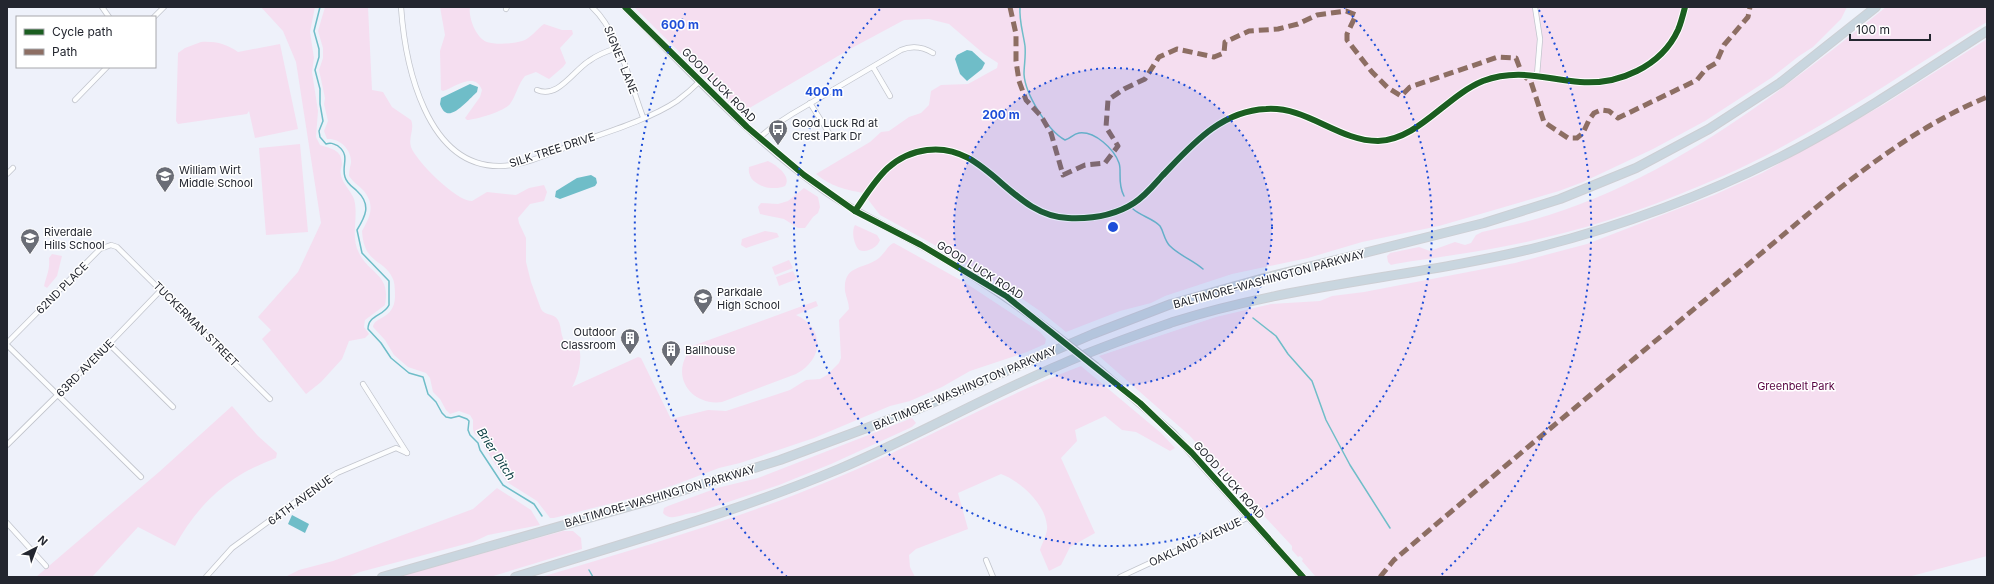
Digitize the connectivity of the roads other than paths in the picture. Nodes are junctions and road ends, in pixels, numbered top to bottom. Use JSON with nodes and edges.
{"nodes":[{"id":1,"x":102,"y":7,"type":"edge"},
{"id":2,"x":164,"y":7,"type":"edge"},
{"id":3,"x":401,"y":7,"type":"edge"},
{"id":4,"x":592,"y":7,"type":"edge"},
{"id":5,"x":625,"y":7,"type":"edge"},
{"id":6,"x":1535,"y":7,"type":"edge"},
{"id":7,"x":1685,"y":7,"type":"edge"},
{"id":8,"x":1876,"y":7,"type":"edge"},
{"id":9,"x":108,"y":16,"type":"edge"},
{"id":10,"x":155,"y":16,"type":"edge"},
{"id":11,"x":1987,"y":31,"type":"edge"},
{"id":12,"x":617,"y":48,"type":"junction"},
{"id":13,"x":933,"y":53,"type":"dead end"},
{"id":14,"x":872,"y":67,"type":"junction"},
{"id":15,"x":106,"y":68,"type":"edge"},
{"id":16,"x":1537,"y":75,"type":"junction"},
{"id":17,"x":700,"y":81,"type":"junction"},
{"id":18,"x":536,"y":90,"type":"dead end"},
{"id":19,"x":890,"y":96,"type":"dead end"},
{"id":20,"x":75,"y":100,"type":"dead end"},
{"id":21,"x":810,"y":103,"type":"junction"},
{"id":22,"x":643,"y":118,"type":"junction"},
{"id":23,"x":828,"y":133,"type":"dead end"},
{"id":24,"x":759,"y":138,"type":"junction"},
{"id":25,"x":13,"y":168,"type":"dead end"},
{"id":26,"x":7,"y":174,"type":"edge"},
{"id":27,"x":855,"y":211,"type":"junction"},
{"id":28,"x":121,"y":251,"type":"joint"},
{"id":29,"x":161,"y":290,"type":"junction"},
{"id":30,"x":7,"y":344,"type":"edge"},
{"id":31,"x":109,"y":344,"type":"junction"},
{"id":32,"x":363,"y":384,"type":"dead end"},
{"id":33,"x":58,"y":395,"type":"junction"},
{"id":34,"x":270,"y":399,"type":"dead end"},
{"id":35,"x":173,"y":407,"type":"dead end"},
{"id":36,"x":7,"y":445,"type":"edge"},
{"id":37,"x":142,"y":477,"type":"dead end"},
{"id":38,"x":1249,"y":517,"type":"junction"},
{"id":39,"x":7,"y":523,"type":"edge"},
{"id":40,"x":986,"y":560,"type":"dead end"},
{"id":41,"x":46,"y":566,"type":"dead end"},
{"id":42,"x":206,"y":577,"type":"edge"},
{"id":43,"x":382,"y":577,"type":"edge"},
{"id":44,"x":515,"y":577,"type":"edge"},
{"id":45,"x":993,"y":577,"type":"edge"},
{"id":46,"x":1120,"y":577,"type":"edge"},
{"id":47,"x":1303,"y":577,"type":"edge"}],
"edges":[{"from":1,"to":9,"type":"street"},
{"from":2,"to":10,"type":"street"},
{"from":3,"to":22,"type":"street","name":"SILK TREE DRIVE"},
{"from":4,"to":12,"type":"street","name":"SIGNET LANE"},
{"from":5,"to":17,"type":"main road","name":"GOOD LUCK ROAD"},
{"from":6,"to":16,"type":"street"},
{"from":7,"to":16,"type":"street"},
{"from":8,"to":43,"type":"highway","name":"BALTIMORE-WASHINGTON PARKWAY"},
{"from":11,"to":44,"type":"highway","name":"BALTIMORE-WASHINGTON PARKWAY"},
{"from":12,"to":18,"type":"street"},
{"from":12,"to":22,"type":"street","name":"SIGNET LANE"},
{"from":13,"to":14,"type":"street"},
{"from":14,"to":19,"type":"street"},
{"from":14,"to":21,"type":"street"},
{"from":15,"to":20,"type":"street"},
{"from":16,"to":27,"type":"street"},
{"from":17,"to":22,"type":"street","name":"SILK TREE DRIVE"},
{"from":17,"to":24,"type":"main road","name":"GOOD LUCK ROAD"},
{"from":21,"to":23,"type":"street"},
{"from":21,"to":24,"type":"street"},
{"from":24,"to":27,"type":"main road","name":"GOOD LUCK ROAD"},
{"from":25,"to":26,"type":"street"},
{"from":27,"to":38,"type":"main road","name":"GOOD LUCK ROAD","bridge":true},
{"from":28,"to":29,"type":"street","name":"TUCKERMAN STREET"},
{"from":28,"to":30,"type":"street","name":"62ND PLACE"},
{"from":29,"to":31,"type":"street","name":"63RD AVENUE"},
{"from":29,"to":34,"type":"street","name":"TUCKERMAN STREET"},
{"from":30,"to":33,"type":"street"},
{"from":31,"to":33,"type":"street","name":"63RD AVENUE"},
{"from":31,"to":35,"type":"street"},
{"from":32,"to":42,"type":"street","name":"64TH AVENUE"},
{"from":33,"to":36,"type":"street","name":"63RD AVENUE"},
{"from":33,"to":37,"type":"street"},
{"from":38,"to":46,"type":"street","name":"OAKLAND AVENUE"},
{"from":38,"to":47,"type":"main road","name":"GOOD LUCK ROAD"},
{"from":39,"to":41,"type":"street"},
{"from":40,"to":45,"type":"street"}]}
